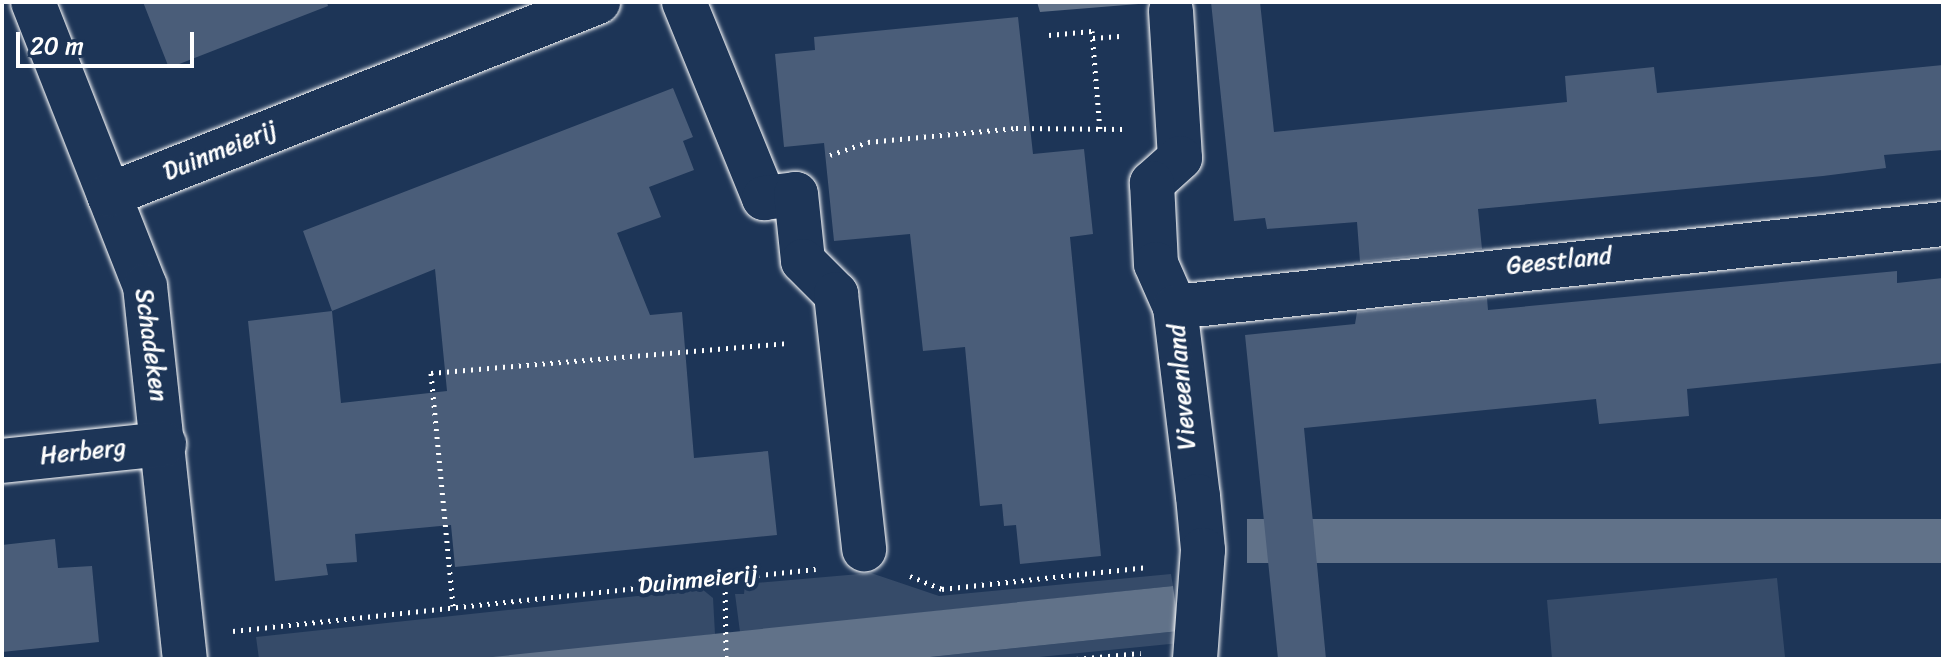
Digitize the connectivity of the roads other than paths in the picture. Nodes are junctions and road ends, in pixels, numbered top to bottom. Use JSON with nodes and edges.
{"nodes":[{"id":1,"x":33,"y":2,"type":"edge"},
{"id":2,"x":598,"y":2,"type":"edge"},
{"id":3,"x":684,"y":2,"type":"edge"},
{"id":4,"x":1171,"y":11,"type":"dead end"},
{"id":5,"x":109,"y":195,"type":"junction"},
{"id":6,"x":1943,"y":224,"type":"edge"},
{"id":7,"x":1175,"y":307,"type":"junction"},
{"id":8,"x":164,"y":444,"type":"junction"},
{"id":9,"x":2,"y":461,"type":"edge"},
{"id":10,"x":864,"y":562,"type":"road end"},
{"id":11,"x":184,"y":648,"type":"edge"},
{"id":12,"x":1194,"y":654,"type":"edge"}],
"edges":[{"from":1,"to":5,"type":"street","name":"Schadeken"},
{"from":2,"to":5,"type":"street","name":"Duinmeierij"},
{"from":3,"to":10,"type":"street"},
{"from":4,"to":7,"type":"street","name":"Vieveenland"},
{"from":5,"to":8,"type":"street","name":"Schadeken"},
{"from":6,"to":7,"type":"street","name":"Geestland"},
{"from":7,"to":12,"type":"street","name":"Vieveenland"},
{"from":8,"to":9,"type":"street","name":"Herberg"},
{"from":8,"to":11,"type":"street","name":"Schadeken"}]}
